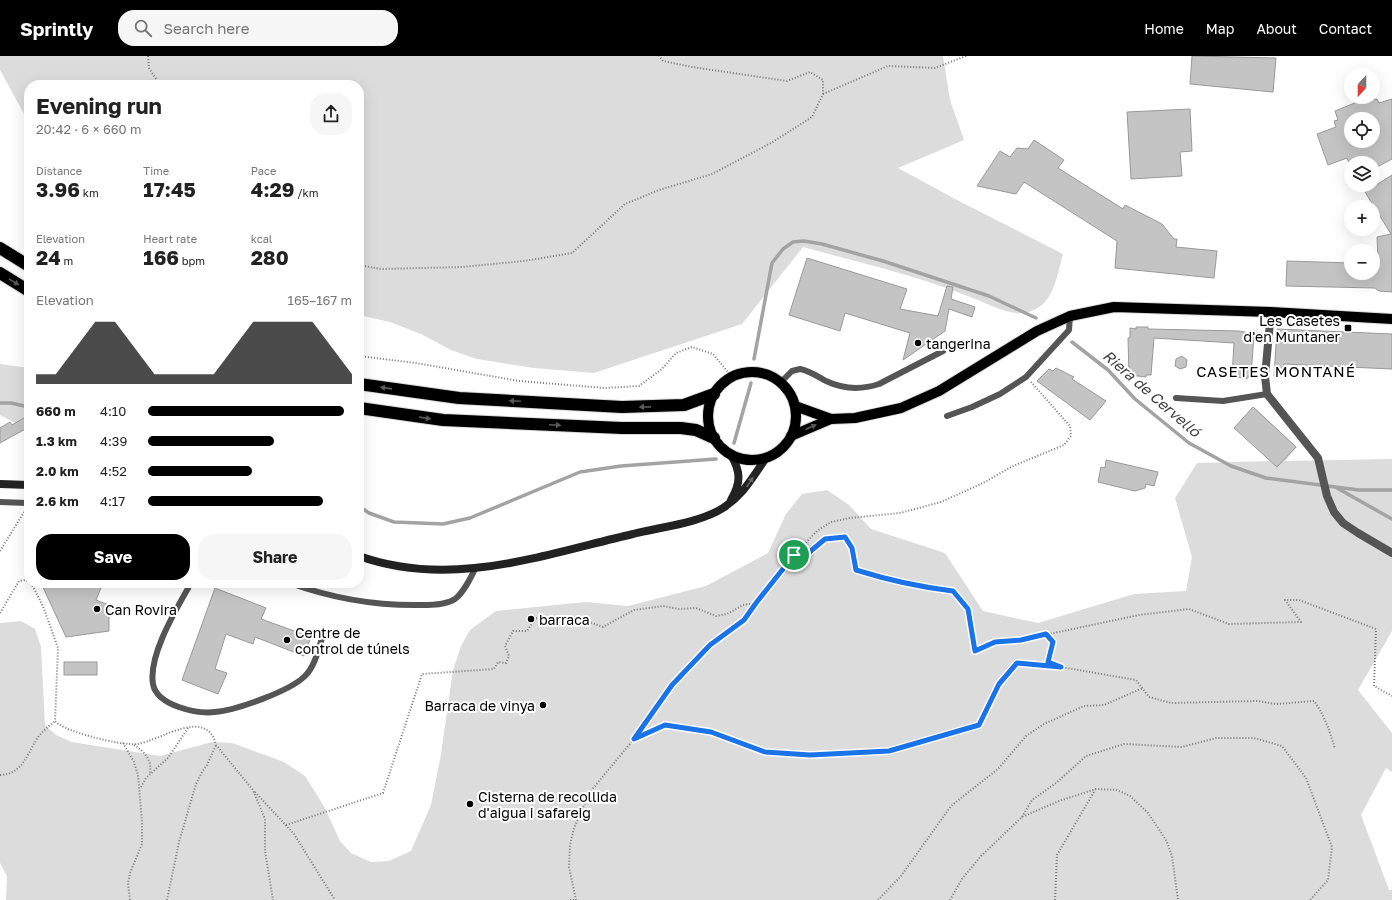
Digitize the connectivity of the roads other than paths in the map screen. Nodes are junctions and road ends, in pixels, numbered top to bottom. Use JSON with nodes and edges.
{"nodes":[{"id":1,"x":0,"y":248,"type":"edge"},
{"id":2,"x":24,"y":263,"type":"edge"},
{"id":3,"x":0,"y":273,"type":"edge"},
{"id":4,"x":24,"y":287,"type":"edge"},
{"id":5,"x":1271,"y":312,"type":"junction"},
{"id":6,"x":1070,"y":316,"type":"junction"},
{"id":7,"x":1392,"y":319,"type":"edge"},
{"id":8,"x":943,"y":351,"type":"dead end"},
{"id":9,"x":780,"y":382,"type":"junction"},
{"id":10,"x":364,"y":385,"type":"edge"},
{"id":11,"x":714,"y":394,"type":"junction"},
{"id":12,"x":1267,"y":394,"type":"junction"},
{"id":13,"x":1176,"y":398,"type":"dead end"},
{"id":14,"x":795,"y":406,"type":"junction"},
{"id":15,"x":364,"y":409,"type":"edge"},
{"id":16,"x":947,"y":416,"type":"dead end"},
{"id":17,"x":831,"y":419,"type":"junction"},
{"id":18,"x":791,"y":436,"type":"junction"},
{"id":19,"x":714,"y":438,"type":"junction"},
{"id":20,"x":731,"y":455,"type":"junction"},
{"id":21,"x":766,"y":458,"type":"junction"},
{"id":22,"x":0,"y":484,"type":"edge"},
{"id":23,"x":24,"y":485,"type":"edge"},
{"id":24,"x":0,"y":502,"type":"edge"},
{"id":25,"x":24,"y":503,"type":"edge"},
{"id":26,"x":730,"y":503,"type":"junction"},
{"id":27,"x":1392,"y":553,"type":"edge"},
{"id":28,"x":364,"y":557,"type":"edge"},
{"id":29,"x":475,"y":569,"type":"junction"},
{"id":30,"x":188,"y":588,"type":"edge"},
{"id":31,"x":303,"y":588,"type":"edge"},
{"id":32,"x":324,"y":632,"type":"dead end"}],
"edges":[{"from":1,"to":2,"type":"highway"},
{"from":3,"to":4,"type":"highway","one_way":true},
{"from":5,"to":6,"type":"main road"},
{"from":5,"to":7,"type":"main road"},
{"from":5,"to":12,"type":"street"},
{"from":6,"to":16,"type":"lane"},
{"from":6,"to":17,"type":"main road"},
{"from":8,"to":9,"type":"lane"},
{"from":9,"to":11,"type":"main road"},
{"from":9,"to":14,"type":"main road"},
{"from":11,"to":10,"type":"highway","one_way":true},
{"from":11,"to":19,"type":"main road"},
{"from":12,"to":13,"type":"lane"},
{"from":12,"to":27,"type":"street"},
{"from":14,"to":17,"type":"main road"},
{"from":14,"to":18,"type":"main road"},
{"from":15,"to":19,"type":"highway","one_way":true},
{"from":18,"to":17,"type":"main road","one_way":true},
{"from":18,"to":21,"type":"main road"},
{"from":19,"to":20,"type":"main road"},
{"from":20,"to":21,"type":"main road"},
{"from":20,"to":26,"type":"street"},
{"from":26,"to":21,"type":"street","one_way":true},
{"from":22,"to":23,"type":"street"},
{"from":24,"to":25,"type":"lane"},
{"from":26,"to":29,"type":"street"},
{"from":28,"to":29,"type":"street"},
{"from":29,"to":31,"type":"lane"},
{"from":30,"to":32,"type":"lane"}]}
